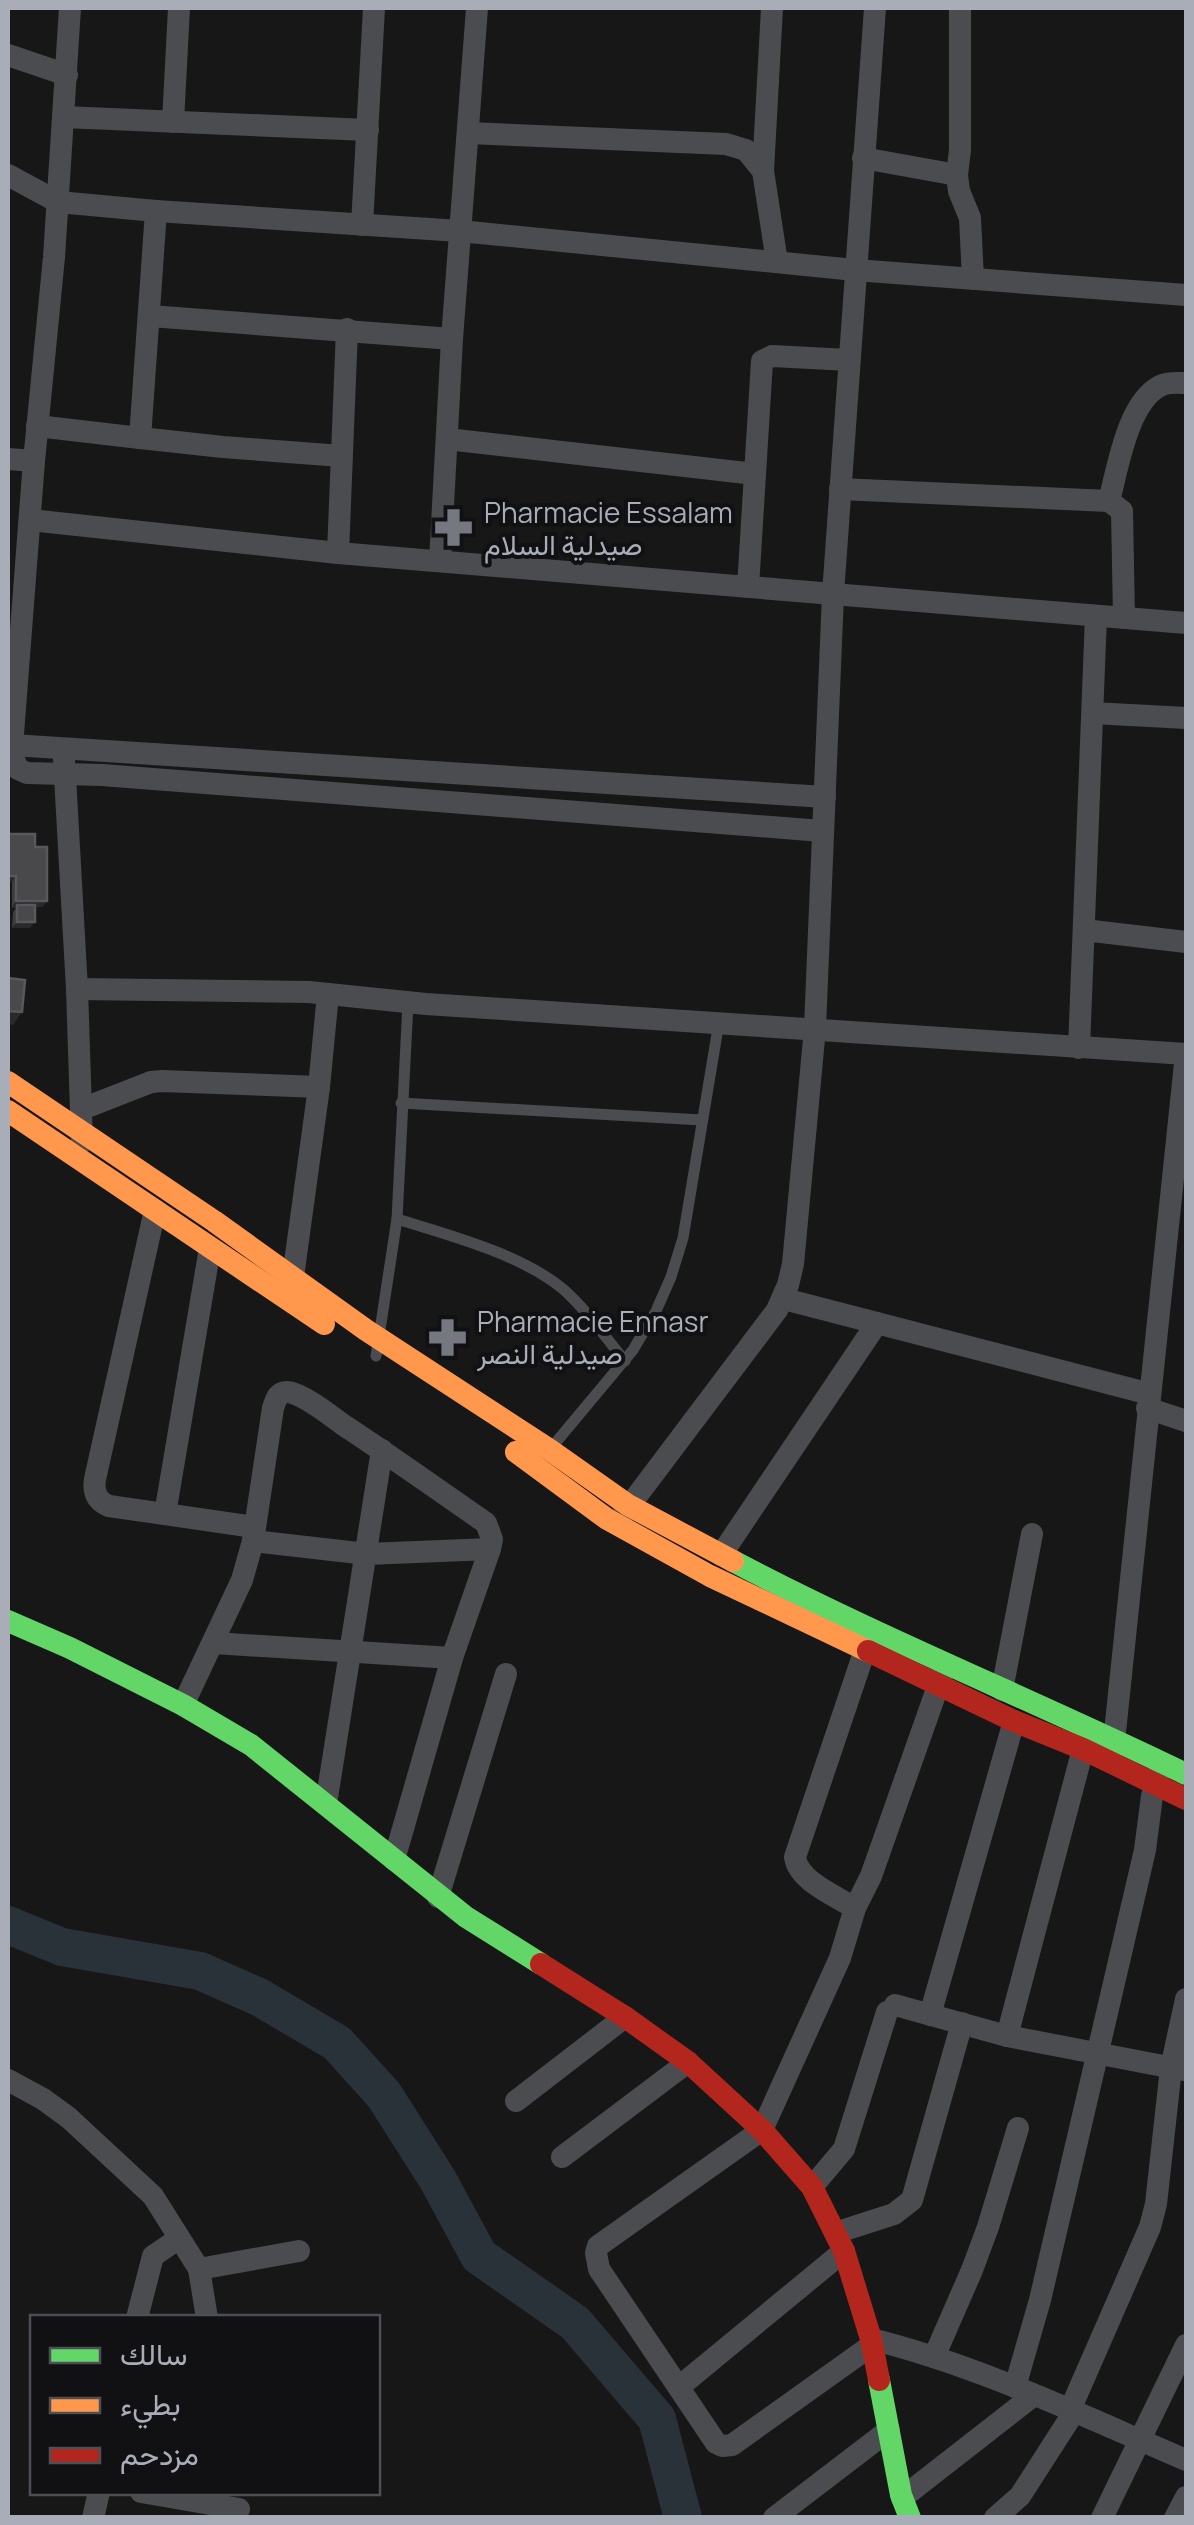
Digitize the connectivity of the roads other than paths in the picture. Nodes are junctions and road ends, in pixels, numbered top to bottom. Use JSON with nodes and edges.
{"nodes":[{"id":1,"x":70,"y":8,"type":"edge"},
{"id":2,"x":179,"y":8,"type":"edge"},
{"id":3,"x":374,"y":8,"type":"edge"},
{"id":4,"x":478,"y":8,"type":"edge"},
{"id":5,"x":772,"y":8,"type":"edge"},
{"id":6,"x":875,"y":8,"type":"edge"},
{"id":7,"x":960,"y":8,"type":"edge"},
{"id":8,"x":8,"y":55,"type":"edge"},
{"id":9,"x":66,"y":75,"type":"junction"},
{"id":10,"x":64,"y":118,"type":"junction"},
{"id":11,"x":173,"y":122,"type":"junction"},
{"id":12,"x":368,"y":130,"type":"junction"},
{"id":13,"x":468,"y":133,"type":"junction"},
{"id":14,"x":864,"y":158,"type":"junction"},
{"id":15,"x":763,"y":172,"type":"junction"},
{"id":16,"x":8,"y":175,"type":"edge"},
{"id":17,"x":956,"y":175,"type":"junction"},
{"id":18,"x":58,"y":202,"type":"junction"},
{"id":19,"x":156,"y":212,"type":"junction"},
{"id":20,"x":362,"y":224,"type":"junction"},
{"id":21,"x":460,"y":231,"type":"junction"},
{"id":22,"x":777,"y":262,"type":"junction"},
{"id":23,"x":855,"y":270,"type":"junction"},
{"id":24,"x":973,"y":279,"type":"junction"},
{"id":25,"x":1186,"y":294,"type":"edge"},
{"id":26,"x":150,"y":316,"type":"junction"},
{"id":27,"x":347,"y":330,"type":"junction"},
{"id":28,"x":452,"y":339,"type":"junction"},
{"id":29,"x":848,"y":360,"type":"junction"},
{"id":30,"x":1186,"y":383,"type":"edge"},
{"id":31,"x":38,"y":426,"type":"junction"},
{"id":32,"x":140,"y":438,"type":"junction"},
{"id":33,"x":447,"y":438,"type":"junction"},
{"id":34,"x":341,"y":456,"type":"junction"},
{"id":35,"x":8,"y":459,"type":"edge"},
{"id":36,"x":34,"y":462,"type":"junction"},
{"id":37,"x":755,"y":474,"type":"junction"},
{"id":38,"x":840,"y":488,"type":"junction"},
{"id":39,"x":1109,"y":501,"type":"junction"},
{"id":40,"x":30,"y":520,"type":"junction"},
{"id":41,"x":338,"y":553,"type":"junction"},
{"id":42,"x":440,"y":562,"type":"junction"},
{"id":43,"x":748,"y":587,"type":"junction"},
{"id":44,"x":833,"y":594,"type":"junction"},
{"id":45,"x":1096,"y":616,"type":"junction"},
{"id":46,"x":1124,"y":618,"type":"junction"},
{"id":47,"x":1186,"y":623,"type":"edge"},
{"id":48,"x":1093,"y":713,"type":"junction"},
{"id":49,"x":1186,"y":718,"type":"edge"},
{"id":50,"x":12,"y":745,"type":"junction"},
{"id":51,"x":64,"y":748,"type":"junction"},
{"id":52,"x":182,"y":756,"type":"junction"},
{"id":53,"x":416,"y":772,"type":"junction"},
{"id":54,"x":64,"y":774,"type":"junction"},
{"id":55,"x":178,"y":781,"type":"junction"},
{"id":56,"x":825,"y":796,"type":"junction"},
{"id":57,"x":413,"y":799,"type":"junction"},
{"id":58,"x":822,"y":831,"type":"junction"},
{"id":59,"x":1084,"y":930,"type":"junction"},
{"id":60,"x":1186,"y":942,"type":"edge"},
{"id":61,"x":77,"y":989,"type":"junction"},
{"id":62,"x":328,"y":994,"type":"junction"},
{"id":63,"x":408,"y":1002,"type":"junction"},
{"id":64,"x":718,"y":1022,"type":"junction"},
{"id":65,"x":815,"y":1028,"type":"junction"},
{"id":66,"x":1079,"y":1048,"type":"junction"},
{"id":67,"x":1186,"y":1054,"type":"edge"},
{"id":68,"x":8,"y":1082,"type":"edge"},
{"id":69,"x":319,"y":1086,"type":"junction"},
{"id":70,"x":401,"y":1103,"type":"junction"},
{"id":71,"x":8,"y":1111,"type":"edge"},
{"id":72,"x":702,"y":1120,"type":"junction"},
{"id":73,"x":82,"y":1121,"type":"junction"},
{"id":74,"x":82,"y":1160,"type":"junction"},
{"id":75,"x":155,"y":1210,"type":"junction"},
{"id":76,"x":396,"y":1218,"type":"junction"},
{"id":77,"x":210,"y":1248,"type":"junction"},
{"id":78,"x":293,"y":1277,"type":"junction"},
{"id":79,"x":784,"y":1299,"type":"junction"},
{"id":80,"x":877,"y":1323,"type":"junction"},
{"id":81,"x":378,"y":1348,"type":"junction"},
{"id":82,"x":625,"y":1361,"type":"junction"},
{"id":83,"x":1148,"y":1401,"type":"junction"},
{"id":84,"x":1186,"y":1422,"type":"edge"},
{"id":85,"x":382,"y":1450,"type":"junction"},
{"id":86,"x":549,"y":1450,"type":"junction"},
{"id":87,"x":164,"y":1514,"type":"junction"},
{"id":88,"x":623,"y":1515,"type":"junction"},
{"id":89,"x":254,"y":1534,"type":"junction"},
{"id":90,"x":1032,"y":1534,"type":"dead end"},
{"id":91,"x":490,"y":1550,"type":"junction"},
{"id":92,"x":366,"y":1554,"type":"junction"},
{"id":93,"x":720,"y":1555,"type":"junction"},
{"id":94,"x":762,"y":1589,"type":"junction"},
{"id":95,"x":8,"y":1620,"type":"edge"},
{"id":96,"x":868,"y":1640,"type":"junction"},
{"id":97,"x":212,"y":1644,"type":"junction"},
{"id":98,"x":350,"y":1652,"type":"junction"},
{"id":99,"x":452,"y":1658,"type":"junction"},
{"id":100,"x":506,"y":1674,"type":"dead end"},
{"id":101,"x":942,"y":1674,"type":"junction"},
{"id":102,"x":1002,"y":1690,"type":"junction"},
{"id":103,"x":183,"y":1704,"type":"junction"},
{"id":104,"x":1014,"y":1722,"type":"junction"},
{"id":105,"x":1083,"y":1749,"type":"junction"},
{"id":106,"x":1113,"y":1751,"type":"junction"},
{"id":107,"x":1159,"y":1774,"type":"junction"},
{"id":108,"x":1186,"y":1774,"type":"edge"},
{"id":109,"x":1186,"y":1799,"type":"edge"},
{"id":110,"x":326,"y":1804,"type":"junction"},
{"id":111,"x":394,"y":1860,"type":"junction"},
{"id":112,"x":438,"y":1897,"type":"junction"},
{"id":113,"x":856,"y":1908,"type":"junction"},
{"id":114,"x":1186,"y":1999,"type":"edge"},
{"id":115,"x":930,"y":2015,"type":"junction"},
{"id":116,"x":624,"y":2017,"type":"junction"},
{"id":117,"x":962,"y":2023,"type":"junction"},
{"id":118,"x":1007,"y":2036,"type":"junction"},
{"id":119,"x":1097,"y":2053,"type":"junction"},
{"id":120,"x":688,"y":2062,"type":"junction"},
{"id":121,"x":1179,"y":2069,"type":"edge"},
{"id":122,"x":8,"y":2080,"type":"edge"},
{"id":123,"x":516,"y":2102,"type":"dead end"},
{"id":124,"x":1018,"y":2128,"type":"dead end"},
{"id":125,"x":762,"y":2130,"type":"junction"},
{"id":126,"x":562,"y":2157,"type":"dead end"},
{"id":127,"x":812,"y":2187,"type":"junction"},
{"id":128,"x":178,"y":2239,"type":"junction"},
{"id":129,"x":840,"y":2242,"type":"junction"},
{"id":130,"x":298,"y":2251,"type":"dead end"},
{"id":131,"x":200,"y":2268,"type":"junction"},
{"id":132,"x":138,"y":2315,"type":"edge"},
{"id":133,"x":207,"y":2315,"type":"edge"},
{"id":134,"x":871,"y":2342,"type":"junction"},
{"id":135,"x":1186,"y":2346,"type":"edge"},
{"id":136,"x":934,"y":2356,"type":"junction"},
{"id":137,"x":679,"y":2387,"type":"junction"},
{"id":138,"x":1024,"y":2390,"type":"junction"},
{"id":139,"x":1072,"y":2411,"type":"junction"},
{"id":140,"x":889,"y":2430,"type":"junction"},
{"id":141,"x":1140,"y":2440,"type":"junction"},
{"id":142,"x":1186,"y":2460,"type":"edge"},
{"id":143,"x":163,"y":2495,"type":"edge"},
{"id":144,"x":1186,"y":2497,"type":"edge"},
{"id":145,"x":238,"y":2506,"type":"edge"},
{"id":146,"x":906,"y":2508,"type":"edge"},
{"id":147,"x":774,"y":2518,"type":"edge"},
{"id":148,"x":996,"y":2518,"type":"edge"},
{"id":149,"x":1102,"y":2518,"type":"edge"},
{"id":150,"x":1175,"y":2518,"type":"edge"}],
"edges":[{"from":1,"to":9,"type":"street"},
{"from":2,"to":11,"type":"street"},
{"from":3,"to":12,"type":"street"},
{"from":4,"to":13,"type":"street"},
{"from":5,"to":15,"type":"street"},
{"from":6,"to":14,"type":"street"},
{"from":7,"to":17,"type":"street"},
{"from":8,"to":9,"type":"street"},
{"from":9,"to":10,"type":"street"},
{"from":10,"to":11,"type":"street"},
{"from":10,"to":18,"type":"street"},
{"from":11,"to":12,"type":"street"},
{"from":12,"to":20,"type":"street"},
{"from":13,"to":15,"type":"street"},
{"from":13,"to":21,"type":"street"},
{"from":14,"to":17,"type":"street"},
{"from":14,"to":23,"type":"street"},
{"from":15,"to":22,"type":"street"},
{"from":16,"to":18,"type":"street"},
{"from":17,"to":24,"type":"street"},
{"from":18,"to":19,"type":"street"},
{"from":18,"to":31,"type":"street"},
{"from":19,"to":20,"type":"street"},
{"from":19,"to":26,"type":"street"},
{"from":20,"to":21,"type":"street"},
{"from":21,"to":22,"type":"street"},
{"from":21,"to":28,"type":"street"},
{"from":22,"to":23,"type":"street"},
{"from":23,"to":24,"type":"street"},
{"from":23,"to":29,"type":"street"},
{"from":24,"to":25,"type":"street"},
{"from":26,"to":27,"type":"street"},
{"from":26,"to":32,"type":"street"},
{"from":27,"to":28,"type":"street"},
{"from":27,"to":34,"type":"street"},
{"from":28,"to":33,"type":"street"},
{"from":29,"to":37,"type":"street"},
{"from":29,"to":38,"type":"street"},
{"from":30,"to":39,"type":"street"},
{"from":31,"to":32,"type":"street"},
{"from":31,"to":36,"type":"street"},
{"from":32,"to":34,"type":"street"},
{"from":33,"to":37,"type":"street"},
{"from":33,"to":42,"type":"street"},
{"from":34,"to":41,"type":"street"},
{"from":35,"to":36,"type":"street"},
{"from":36,"to":40,"type":"street"},
{"from":37,"to":43,"type":"street"},
{"from":38,"to":39,"type":"street"},
{"from":38,"to":44,"type":"street"},
{"from":39,"to":46,"type":"street"},
{"from":40,"to":41,"type":"street"},
{"from":40,"to":50,"type":"street"},
{"from":41,"to":42,"type":"street"},
{"from":42,"to":43,"type":"street"},
{"from":43,"to":44,"type":"street"},
{"from":44,"to":45,"type":"street"},
{"from":44,"to":56,"type":"street"},
{"from":45,"to":46,"type":"street"},
{"from":45,"to":48,"type":"street"},
{"from":46,"to":47,"type":"street"},
{"from":48,"to":49,"type":"street"},
{"from":48,"to":59,"type":"street"},
{"from":50,"to":51,"type":"street"},
{"from":50,"to":54,"type":"street"},
{"from":51,"to":52,"type":"street"},
{"from":51,"to":54,"type":"street"},
{"from":52,"to":53,"type":"street"},
{"from":52,"to":55,"type":"street"},
{"from":53,"to":56,"type":"street"},
{"from":53,"to":57,"type":"street"},
{"from":54,"to":55,"type":"street"},
{"from":54,"to":61,"type":"street"},
{"from":55,"to":57,"type":"street"},
{"from":56,"to":58,"type":"street"},
{"from":57,"to":58,"type":"street"},
{"from":58,"to":65,"type":"street"},
{"from":59,"to":60,"type":"street"},
{"from":59,"to":66,"type":"street"},
{"from":61,"to":62,"type":"street"},
{"from":61,"to":73,"type":"street"},
{"from":62,"to":63,"type":"street"},
{"from":62,"to":69,"type":"street"},
{"from":63,"to":64,"type":"street"},
{"from":63,"to":70,"type":"lane"},
{"from":64,"to":65,"type":"street"},
{"from":64,"to":72,"type":"lane"},
{"from":65,"to":66,"type":"street"},
{"from":65,"to":79,"type":"street"},
{"from":66,"to":67,"type":"street"},
{"from":67,"to":83,"type":"street"},
{"from":68,"to":73,"type":"street"},
{"from":69,"to":73,"type":"street"},
{"from":69,"to":78,"type":"street"},
{"from":70,"to":72,"type":"lane"},
{"from":70,"to":76,"type":"lane"},
{"from":71,"to":74,"type":"street"},
{"from":72,"to":82,"type":"lane"},
{"from":73,"to":74,"type":"street"},
{"from":73,"to":78,"type":"street"},
{"from":74,"to":75,"type":"street"},
{"from":75,"to":77,"type":"street"},
{"from":75,"to":87,"type":"street"},
{"from":76,"to":81,"type":"lane"},
{"from":76,"to":82,"type":"lane"},
{"from":77,"to":81,"type":"street"},
{"from":77,"to":87,"type":"street"},
{"from":78,"to":81,"type":"street"},
{"from":79,"to":80,"type":"street"},
{"from":79,"to":88,"type":"street"},
{"from":80,"to":83,"type":"street"},
{"from":80,"to":93,"type":"street"},
{"from":81,"to":86,"type":"street"},
{"from":81,"to":88,"type":"street"},
{"from":82,"to":86,"type":"lane"},
{"from":83,"to":84,"type":"street"},
{"from":83,"to":106,"type":"street"},
{"from":85,"to":89,"type":"street"},
{"from":85,"to":91,"type":"street"},
{"from":85,"to":92,"type":"street"},
{"from":86,"to":88,"type":"street"},
{"from":87,"to":89,"type":"street"},
{"from":88,"to":93,"type":"street"},
{"from":88,"to":94,"type":"street"},
{"from":89,"to":92,"type":"street"},
{"from":89,"to":97,"type":"street"},
{"from":90,"to":102,"type":"street"},
{"from":91,"to":92,"type":"street"},
{"from":91,"to":99,"type":"street"},
{"from":92,"to":98,"type":"street"},
{"from":93,"to":94,"type":"street"},
{"from":94,"to":96,"type":"street"},
{"from":95,"to":103,"type":"street"},
{"from":96,"to":101,"type":"street"},
{"from":96,"to":113,"type":"street"},
{"from":97,"to":98,"type":"street"},
{"from":97,"to":103,"type":"street"},
{"from":98,"to":99,"type":"street"},
{"from":98,"to":110,"type":"street"},
{"from":99,"to":111,"type":"street"},
{"from":100,"to":112,"type":"street"},
{"from":101,"to":102,"type":"street"},
{"from":101,"to":104,"type":"street"},
{"from":101,"to":113,"type":"street"},
{"from":102,"to":106,"type":"street"},
{"from":103,"to":110,"type":"street"},
{"from":104,"to":105,"type":"street"},
{"from":104,"to":115,"type":"street"},
{"from":105,"to":106,"type":"street"},
{"from":105,"to":118,"type":"street"},
{"from":106,"to":107,"type":"street"},
{"from":107,"to":108,"type":"street"},
{"from":107,"to":109,"type":"street"},
{"from":107,"to":119,"type":"street"},
{"from":110,"to":111,"type":"street"},
{"from":111,"to":112,"type":"street"},
{"from":112,"to":116,"type":"street"},
{"from":113,"to":125,"type":"street"},
{"from":114,"to":121,"type":"street"},
{"from":115,"to":117,"type":"street"},
{"from":115,"to":127,"type":"street"},
{"from":116,"to":120,"type":"street"},
{"from":116,"to":123,"type":"street"},
{"from":117,"to":118,"type":"street"},
{"from":117,"to":129,"type":"street"},
{"from":118,"to":119,"type":"street"},
{"from":119,"to":121,"type":"street"},
{"from":119,"to":138,"type":"street"},
{"from":120,"to":125,"type":"street"},
{"from":120,"to":126,"type":"street"},
{"from":121,"to":139,"type":"street"},
{"from":122,"to":128,"type":"street"},
{"from":124,"to":136,"type":"street"},
{"from":125,"to":127,"type":"street"},
{"from":125,"to":137,"type":"street"},
{"from":127,"to":129,"type":"street"},
{"from":128,"to":131,"type":"street"},
{"from":128,"to":132,"type":"street"},
{"from":129,"to":134,"type":"street"},
{"from":129,"to":137,"type":"street"},
{"from":130,"to":131,"type":"street"},
{"from":131,"to":133,"type":"street"},
{"from":134,"to":136,"type":"street"},
{"from":134,"to":137,"type":"street"},
{"from":134,"to":140,"type":"street"},
{"from":135,"to":141,"type":"street"},
{"from":136,"to":138,"type":"street"},
{"from":138,"to":139,"type":"street"},
{"from":138,"to":146,"type":"street"},
{"from":139,"to":141,"type":"street"},
{"from":139,"to":148,"type":"street"},
{"from":140,"to":146,"type":"street"},
{"from":140,"to":147,"type":"street"},
{"from":141,"to":142,"type":"street"},
{"from":141,"to":149,"type":"street"},
{"from":143,"to":145,"type":"street"},
{"from":144,"to":150,"type":"street"}]}
